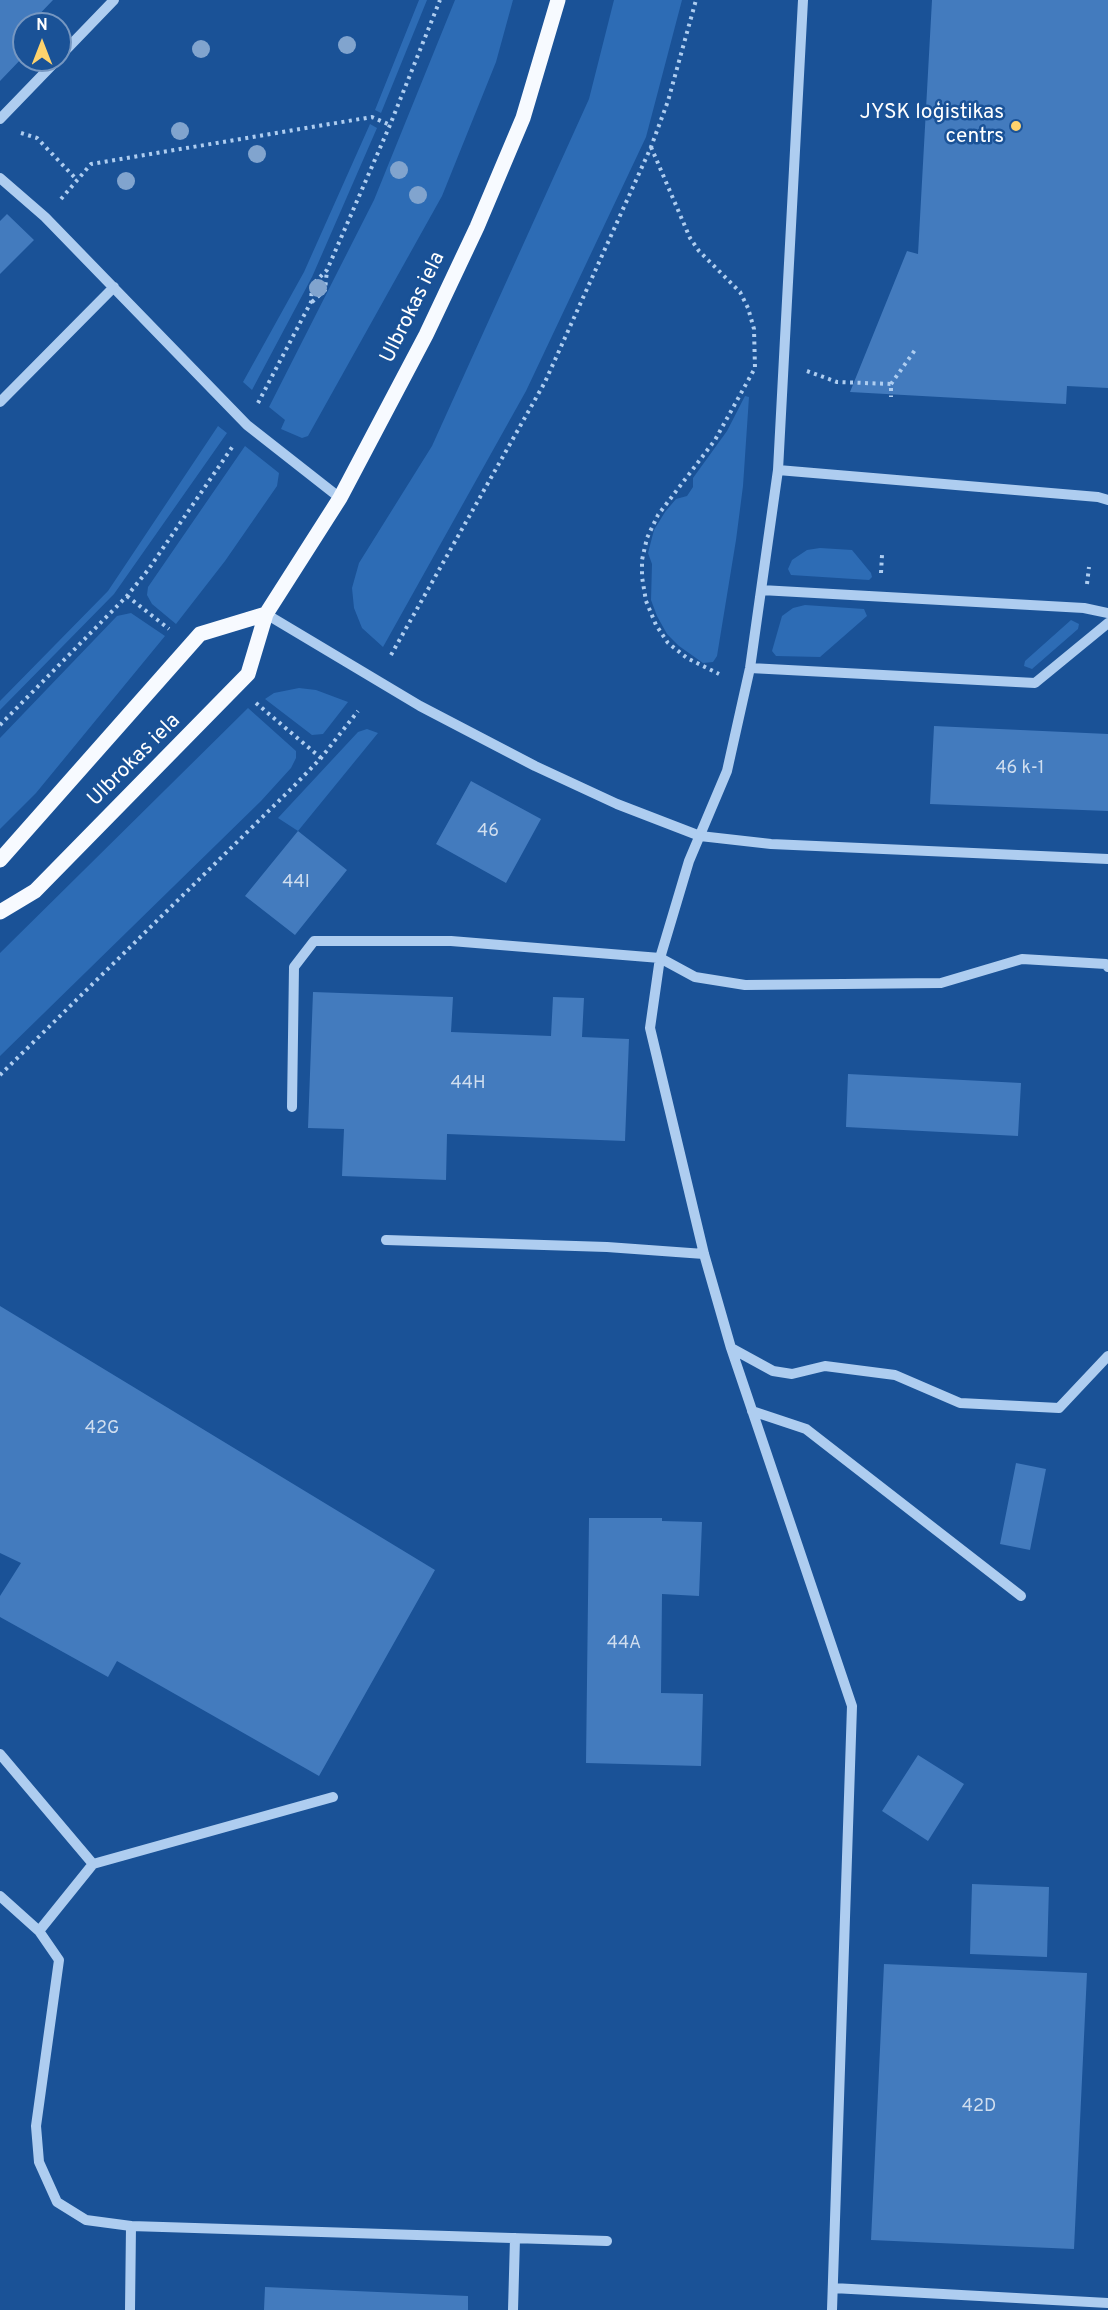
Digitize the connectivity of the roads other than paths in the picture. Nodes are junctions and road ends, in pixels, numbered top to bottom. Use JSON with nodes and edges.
{"nodes":[{"id":1,"x":114,"y":0,"type":"edge"},
{"id":2,"x":558,"y":0,"type":"edge"},
{"id":3,"x":803,"y":0,"type":"edge"},
{"id":4,"x":72,"y":44,"type":"edge"},
{"id":5,"x":45,"y":72,"type":"edge"},
{"id":6,"x":0,"y":119,"type":"edge"},
{"id":7,"x":0,"y":178,"type":"edge"},
{"id":8,"x":114,"y":287,"type":"junction"},
{"id":9,"x":0,"y":402,"type":"edge"},
{"id":10,"x":778,"y":470,"type":"junction"},
{"id":11,"x":340,"y":498,"type":"junction"},
{"id":12,"x":1108,"y":500,"type":"edge"},
{"id":13,"x":761,"y":590,"type":"junction"},
{"id":14,"x":1108,"y":613,"type":"edge"},
{"id":15,"x":266,"y":614,"type":"junction"},
{"id":16,"x":1108,"y":623,"type":"edge"},
{"id":17,"x":750,"y":668,"type":"junction"},
{"id":18,"x":700,"y":836,"type":"junction"},
{"id":19,"x":0,"y":860,"type":"edge"},
{"id":20,"x":1108,"y":860,"type":"edge"},
{"id":21,"x":0,"y":912,"type":"edge"},
{"id":22,"x":660,"y":957,"type":"junction"},
{"id":23,"x":1108,"y":967,"type":"edge"},
{"id":24,"x":292,"y":1107,"type":"dead end"},
{"id":25,"x":386,"y":1240,"type":"dead end"},
{"id":26,"x":704,"y":1254,"type":"junction"},
{"id":27,"x":730,"y":1348,"type":"junction"},
{"id":28,"x":1108,"y":1357,"type":"edge"},
{"id":29,"x":752,"y":1411,"type":"junction"},
{"id":30,"x":1021,"y":1596,"type":"dead end"},
{"id":31,"x":0,"y":1754,"type":"edge"},
{"id":32,"x":333,"y":1797,"type":"dead end"},
{"id":33,"x":93,"y":1864,"type":"junction"},
{"id":34,"x":0,"y":1896,"type":"edge"},
{"id":35,"x":39,"y":1931,"type":"junction"},
{"id":36,"x":131,"y":2226,"type":"junction"},
{"id":37,"x":515,"y":2238,"type":"junction"},
{"id":38,"x":607,"y":2241,"type":"dead end"},
{"id":39,"x":832,"y":2288,"type":"junction"},
{"id":40,"x":1108,"y":2304,"type":"edge"},
{"id":41,"x":130,"y":2310,"type":"edge"},
{"id":42,"x":513,"y":2310,"type":"edge"},
{"id":43,"x":832,"y":2310,"type":"edge"}],
"edges":[{"from":1,"to":4,"type":"street"},
{"from":2,"to":11,"type":"main road","name":"Ulbrokas iela"},
{"from":3,"to":10,"type":"street"},
{"from":5,"to":6,"type":"street"},
{"from":7,"to":8,"type":"street"},
{"from":8,"to":9,"type":"street"},
{"from":8,"to":11,"type":"street"},
{"from":10,"to":12,"type":"street"},
{"from":10,"to":13,"type":"street"},
{"from":11,"to":15,"type":"main road","name":"Ulbrokas iela"},
{"from":13,"to":14,"type":"street"},
{"from":13,"to":17,"type":"street"},
{"from":15,"to":18,"type":"street"},
{"from":15,"to":19,"type":"main road","name":"Ulbrokas iela"},
{"from":15,"to":21,"type":"main road","name":"Ulbrokas iela"},
{"from":16,"to":17,"type":"street"},
{"from":17,"to":18,"type":"street"},
{"from":18,"to":20,"type":"street"},
{"from":18,"to":22,"type":"street"},
{"from":22,"to":23,"type":"street"},
{"from":22,"to":24,"type":"street"},
{"from":22,"to":26,"type":"street"},
{"from":25,"to":26,"type":"street"},
{"from":26,"to":27,"type":"street"},
{"from":27,"to":28,"type":"street"},
{"from":27,"to":29,"type":"street"},
{"from":29,"to":30,"type":"street"},
{"from":29,"to":39,"type":"street"},
{"from":31,"to":33,"type":"street"},
{"from":32,"to":33,"type":"street"},
{"from":33,"to":35,"type":"street"},
{"from":34,"to":35,"type":"street"},
{"from":35,"to":36,"type":"street"},
{"from":36,"to":37,"type":"street"},
{"from":36,"to":41,"type":"street"},
{"from":37,"to":38,"type":"street"},
{"from":37,"to":42,"type":"street"},
{"from":39,"to":40,"type":"street"},
{"from":39,"to":43,"type":"street"}]}
